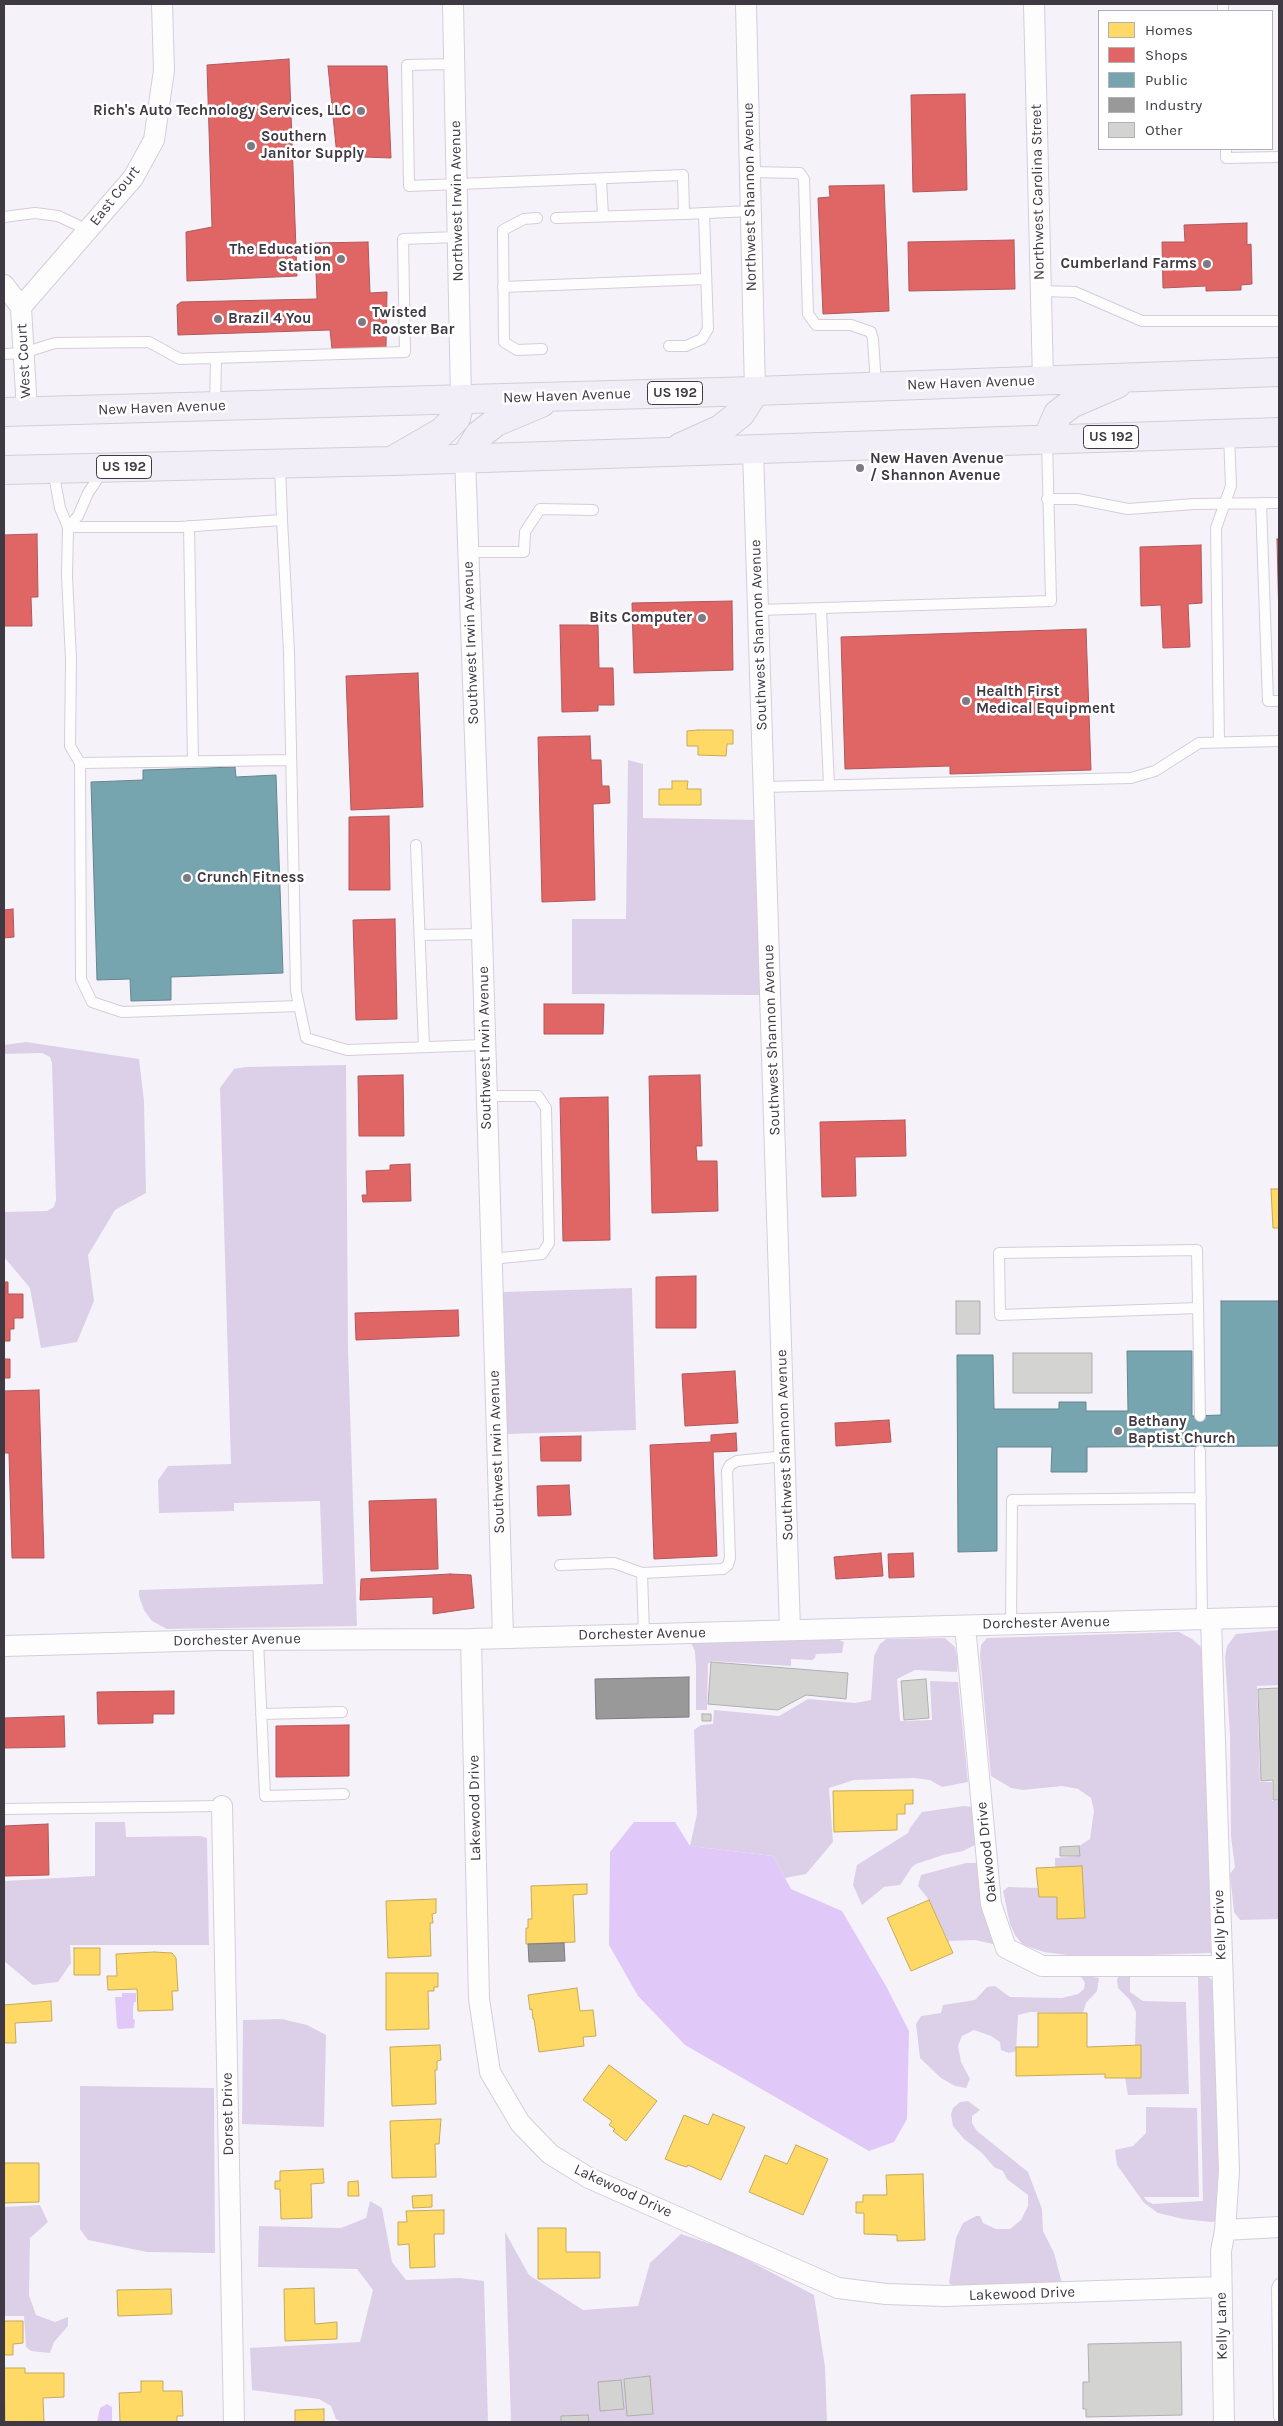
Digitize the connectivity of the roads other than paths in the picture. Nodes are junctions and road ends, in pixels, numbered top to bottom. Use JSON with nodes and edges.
{"nodes":[{"id":1,"x":162,"y":4,"type":"edge"},
{"id":2,"x":453,"y":4,"type":"edge"},
{"id":3,"x":746,"y":4,"type":"edge"},
{"id":4,"x":1034,"y":4,"type":"edge"},
{"id":5,"x":454,"y":64,"type":"junction"},
{"id":6,"x":1226,"y":150,"type":"edge"},
{"id":7,"x":1279,"y":156,"type":"edge"},
{"id":8,"x":750,"y":172,"type":"junction"},
{"id":9,"x":602,"y":179,"type":"junction"},
{"id":10,"x":457,"y":184,"type":"junction"},
{"id":11,"x":751,"y":211,"type":"junction"},
{"id":12,"x":704,"y":213,"type":"junction"},
{"id":13,"x":684,"y":214,"type":"junction"},
{"id":14,"x":4,"y":216,"type":"edge"},
{"id":15,"x":603,"y":216,"type":"junction"},
{"id":16,"x":537,"y":218,"type":"dead end"},
{"id":17,"x":556,"y":218,"type":"dead end"},
{"id":18,"x":88,"y":230,"type":"junction"},
{"id":19,"x":458,"y":237,"type":"junction"},
{"id":20,"x":706,"y":280,"type":"junction"},
{"id":21,"x":4,"y":285,"type":"edge"},
{"id":22,"x":503,"y":287,"type":"junction"},
{"id":23,"x":1041,"y":291,"type":"junction"},
{"id":24,"x":21,"y":307,"type":"junction"},
{"id":25,"x":1279,"y":321,"type":"edge"},
{"id":26,"x":669,"y":346,"type":"dead end"},
{"id":27,"x":542,"y":350,"type":"dead end"},
{"id":28,"x":14,"y":354,"type":"edge"},
{"id":29,"x":216,"y":359,"type":"junction"},
{"id":30,"x":1279,"y":372,"type":"edge"},
{"id":31,"x":1135,"y":377,"type":"junction"},
{"id":32,"x":1043,"y":380,"type":"junction"},
{"id":33,"x":876,"y":386,"type":"junction"},
{"id":34,"x":755,"y":390,"type":"junction"},
{"id":35,"x":556,"y":396,"type":"junction"},
{"id":36,"x":461,"y":399,"type":"junction"},
{"id":37,"x":215,"y":406,"type":"junction"},
{"id":38,"x":15,"y":412,"type":"edge"},
{"id":39,"x":1279,"y":432,"type":"edge"},
{"id":40,"x":1229,"y":434,"type":"junction"},
{"id":41,"x":1047,"y":439,"type":"junction"},
{"id":42,"x":753,"y":450,"type":"junction"},
{"id":43,"x":670,"y":452,"type":"junction"},
{"id":44,"x":466,"y":458,"type":"junction"},
{"id":45,"x":392,"y":461,"type":"junction"},
{"id":46,"x":280,"y":464,"type":"junction"},
{"id":47,"x":105,"y":468,"type":"junction"},
{"id":48,"x":53,"y":469,"type":"junction"},
{"id":49,"x":4,"y":470,"type":"edge"},
{"id":50,"x":1047,"y":499,"type":"junction"},
{"id":51,"x":1261,"y":503,"type":"junction"},
{"id":52,"x":1279,"y":503,"type":"edge"},
{"id":53,"x":1225,"y":504,"type":"junction"},
{"id":54,"x":593,"y":510,"type":"dead end"},
{"id":55,"x":282,"y":520,"type":"junction"},
{"id":56,"x":189,"y":526,"type":"junction"},
{"id":57,"x":68,"y":527,"type":"junction"},
{"id":58,"x":468,"y":552,"type":"junction"},
{"id":59,"x":821,"y":609,"type":"junction"},
{"id":60,"x":758,"y":610,"type":"junction"},
{"id":61,"x":1279,"y":701,"type":"edge"},
{"id":62,"x":1279,"y":740,"type":"edge"},
{"id":63,"x":1219,"y":742,"type":"junction"},
{"id":64,"x":193,"y":760,"type":"junction"},
{"id":65,"x":290,"y":760,"type":"junction"},
{"id":66,"x":80,"y":763,"type":"junction"},
{"id":67,"x":829,"y":785,"type":"junction"},
{"id":68,"x":764,"y":787,"type":"junction"},
{"id":69,"x":416,"y":845,"type":"dead end"},
{"id":70,"x":482,"y":934,"type":"junction"},
{"id":71,"x":420,"y":935,"type":"junction"},
{"id":72,"x":299,"y":1006,"type":"junction"},
{"id":73,"x":484,"y":1045,"type":"junction"},
{"id":74,"x":424,"y":1047,"type":"junction"},
{"id":75,"x":486,"y":1096,"type":"junction"},
{"id":76,"x":491,"y":1259,"type":"junction"},
{"id":77,"x":1198,"y":1308,"type":"junction"},
{"id":78,"x":1200,"y":1416,"type":"dead end"},
{"id":79,"x":1200,"y":1451,"type":"dead end"},
{"id":80,"x":785,"y":1456,"type":"junction"},
{"id":81,"x":1200,"y":1498,"type":"junction"},
{"id":82,"x":560,"y":1565,"type":"dead end"},
{"id":83,"x":642,"y":1573,"type":"junction"},
{"id":84,"x":1279,"y":1617,"type":"edge"},
{"id":85,"x":1206,"y":1620,"type":"junction"},
{"id":86,"x":1011,"y":1624,"type":"junction"},
{"id":87,"x":965,"y":1626,"type":"junction"},
{"id":88,"x":790,"y":1630,"type":"junction"},
{"id":89,"x":644,"y":1634,"type":"junction"},
{"id":90,"x":503,"y":1637,"type":"junction"},
{"id":91,"x":471,"y":1639,"type":"junction"},
{"id":92,"x":258,"y":1640,"type":"junction"},
{"id":93,"x":4,"y":1646,"type":"edge"},
{"id":94,"x":342,"y":1712,"type":"dead end"},
{"id":95,"x":261,"y":1714,"type":"junction"},
{"id":96,"x":344,"y":1794,"type":"dead end"},
{"id":97,"x":222,"y":1806,"type":"joint"},
{"id":98,"x":4,"y":1809,"type":"edge"},
{"id":99,"x":1221,"y":1966,"type":"junction"},
{"id":100,"x":1279,"y":2227,"type":"edge"},
{"id":101,"x":1225,"y":2230,"type":"junction"},
{"id":102,"x":1279,"y":2284,"type":"edge"},
{"id":103,"x":1221,"y":2287,"type":"junction"},
{"id":104,"x":1279,"y":2417,"type":"edge"},
{"id":105,"x":234,"y":2422,"type":"edge"},
{"id":106,"x":1224,"y":2422,"type":"edge"}],
"edges":[{"from":1,"to":18,"type":"street","name":"East Court"},
{"from":2,"to":5,"type":"street","name":"Northwest Irwin Avenue"},
{"from":3,"to":8,"type":"street","name":"Northwest Shannon Avenue"},
{"from":4,"to":23,"type":"street","name":"Northwest Carolina Street"},
{"from":5,"to":10,"type":"street","name":"Northwest Irwin Avenue"},
{"from":5,"to":10,"type":"lane"},
{"from":6,"to":7,"type":"lane"},
{"from":8,"to":11,"type":"street","name":"Northwest Shannon Avenue"},
{"from":8,"to":33,"type":"lane"},
{"from":9,"to":10,"type":"lane"},
{"from":9,"to":13,"type":"lane"},
{"from":9,"to":15,"type":"lane"},
{"from":10,"to":19,"type":"street","name":"Northwest Irwin Avenue"},
{"from":11,"to":12,"type":"lane"},
{"from":11,"to":34,"type":"street","name":"Northwest Shannon Avenue"},
{"from":12,"to":13,"type":"lane"},
{"from":12,"to":20,"type":"lane"},
{"from":13,"to":15,"type":"lane"},
{"from":14,"to":18,"type":"lane"},
{"from":15,"to":17,"type":"lane"},
{"from":16,"to":22,"type":"lane"},
{"from":18,"to":24,"type":"street","name":"East Court"},
{"from":19,"to":29,"type":"lane"},
{"from":19,"to":36,"type":"street","name":"Northwest Irwin Avenue"},
{"from":20,"to":22,"type":"lane"},
{"from":20,"to":26,"type":"lane"},
{"from":21,"to":24,"type":"street","name":"West Court"},
{"from":22,"to":27,"type":"lane"},
{"from":23,"to":25,"type":"lane"},
{"from":23,"to":32,"type":"street","name":"Northwest Carolina Street"},
{"from":24,"to":28,"type":"street","name":"West Court"},
{"from":28,"to":29,"type":"lane"},
{"from":28,"to":38,"type":"street","name":"West Court"},
{"from":29,"to":37,"type":"lane"},
{"from":30,"to":31,"type":"main road","name":"New Haven Avenue","number":"US 192"},
{"from":31,"to":32,"type":"main road","name":"New Haven Avenue","number":"US 192"},
{"from":31,"to":41,"type":"main road"},
{"from":32,"to":33,"type":"main road","name":"New Haven Avenue","number":"US 192"},
{"from":33,"to":34,"type":"main road","name":"New Haven Avenue","number":"US 192"},
{"from":34,"to":35,"type":"main road","name":"New Haven Avenue","number":"US 192"},
{"from":34,"to":43,"type":"main road"},
{"from":35,"to":36,"type":"main road","name":"New Haven Avenue","number":"US 192"},
{"from":35,"to":44,"type":"main road"},
{"from":36,"to":37,"type":"main road","name":"New Haven Avenue","number":"US 192"},
{"from":36,"to":45,"type":"main road"},
{"from":37,"to":38,"type":"main road","name":"New Haven Avenue","number":"US 192"},
{"from":39,"to":40,"type":"main road","number":"US 192"},
{"from":40,"to":41,"type":"main road","number":"US 192"},
{"from":40,"to":53,"type":"lane"},
{"from":41,"to":42,"type":"main road","number":"US 192"},
{"from":41,"to":50,"type":"lane"},
{"from":42,"to":43,"type":"main road","number":"US 192"},
{"from":42,"to":60,"type":"street","name":"Southwest Shannon Avenue"},
{"from":43,"to":44,"type":"main road","number":"US 192"},
{"from":44,"to":45,"type":"main road","number":"US 192"},
{"from":44,"to":58,"type":"street","name":"Southwest Irwin Avenue"},
{"from":45,"to":46,"type":"main road","number":"US 192"},
{"from":46,"to":47,"type":"main road","number":"US 192"},
{"from":46,"to":55,"type":"lane"},
{"from":47,"to":48,"type":"main road","number":"US 192"},
{"from":47,"to":57,"type":"lane"},
{"from":48,"to":49,"type":"main road","number":"US 192"},
{"from":48,"to":57,"type":"lane"},
{"from":50,"to":53,"type":"lane"},
{"from":50,"to":59,"type":"lane"},
{"from":51,"to":52,"type":"lane"},
{"from":51,"to":53,"type":"lane"},
{"from":51,"to":61,"type":"lane"},
{"from":53,"to":63,"type":"lane"},
{"from":54,"to":58,"type":"lane"},
{"from":55,"to":56,"type":"lane"},
{"from":55,"to":65,"type":"lane"},
{"from":56,"to":57,"type":"lane"},
{"from":56,"to":64,"type":"lane"},
{"from":57,"to":66,"type":"lane"},
{"from":58,"to":70,"type":"street","name":"Southwest Irwin Avenue"},
{"from":59,"to":60,"type":"lane"},
{"from":59,"to":67,"type":"lane"},
{"from":60,"to":68,"type":"street","name":"Southwest Shannon Avenue"},
{"from":62,"to":63,"type":"lane"},
{"from":63,"to":67,"type":"lane"},
{"from":64,"to":65,"type":"lane"},
{"from":64,"to":66,"type":"lane"},
{"from":65,"to":72,"type":"lane"},
{"from":66,"to":72,"type":"lane"},
{"from":67,"to":68,"type":"lane"},
{"from":68,"to":80,"type":"street","name":"Southwest Shannon Avenue"},
{"from":69,"to":71,"type":"lane"},
{"from":70,"to":71,"type":"lane"},
{"from":70,"to":73,"type":"street","name":"Southwest Irwin Avenue"},
{"from":71,"to":74,"type":"lane"},
{"from":72,"to":74,"type":"lane"},
{"from":73,"to":74,"type":"lane"},
{"from":73,"to":75,"type":"street","name":"Southwest Irwin Avenue"},
{"from":75,"to":76,"type":"street","name":"Southwest Irwin Avenue"},
{"from":75,"to":76,"type":"lane"},
{"from":76,"to":90,"type":"street","name":"Southwest Irwin Avenue"},
{"from":77,"to":77,"type":"lane"},
{"from":77,"to":78,"type":"lane"},
{"from":79,"to":81,"type":"lane"},
{"from":80,"to":83,"type":"lane"},
{"from":80,"to":88,"type":"street","name":"Southwest Shannon Avenue"},
{"from":81,"to":85,"type":"lane"},
{"from":81,"to":86,"type":"lane"},
{"from":82,"to":83,"type":"lane"},
{"from":83,"to":89,"type":"lane"},
{"from":84,"to":85,"type":"street","name":"Dorchester Avenue"},
{"from":85,"to":86,"type":"street","name":"Dorchester Avenue"},
{"from":85,"to":99,"type":"street","name":"Kelly Drive"},
{"from":86,"to":87,"type":"street","name":"Dorchester Avenue"},
{"from":87,"to":88,"type":"street","name":"Dorchester Avenue"},
{"from":87,"to":99,"type":"street","name":"Oakwood Drive"},
{"from":88,"to":89,"type":"street","name":"Dorchester Avenue"},
{"from":89,"to":90,"type":"street","name":"Dorchester Avenue"},
{"from":90,"to":91,"type":"street","name":"Dorchester Avenue"},
{"from":91,"to":92,"type":"street","name":"Dorchester Avenue"},
{"from":91,"to":103,"type":"street","name":"Lakewood Drive"},
{"from":92,"to":93,"type":"street","name":"Dorchester Avenue"},
{"from":92,"to":95,"type":"lane"},
{"from":94,"to":95,"type":"lane"},
{"from":95,"to":96,"type":"lane"},
{"from":97,"to":98,"type":"lane"},
{"from":97,"to":105,"type":"street","name":"Dorset Drive"},
{"from":99,"to":101,"type":"street","name":"Kelly Drive"},
{"from":100,"to":101,"type":"street"},
{"from":101,"to":103,"type":"street","name":"Kelly Lane"},
{"from":102,"to":104,"type":"lane"},
{"from":103,"to":106,"type":"street","name":"Kelly Lane"}]}
